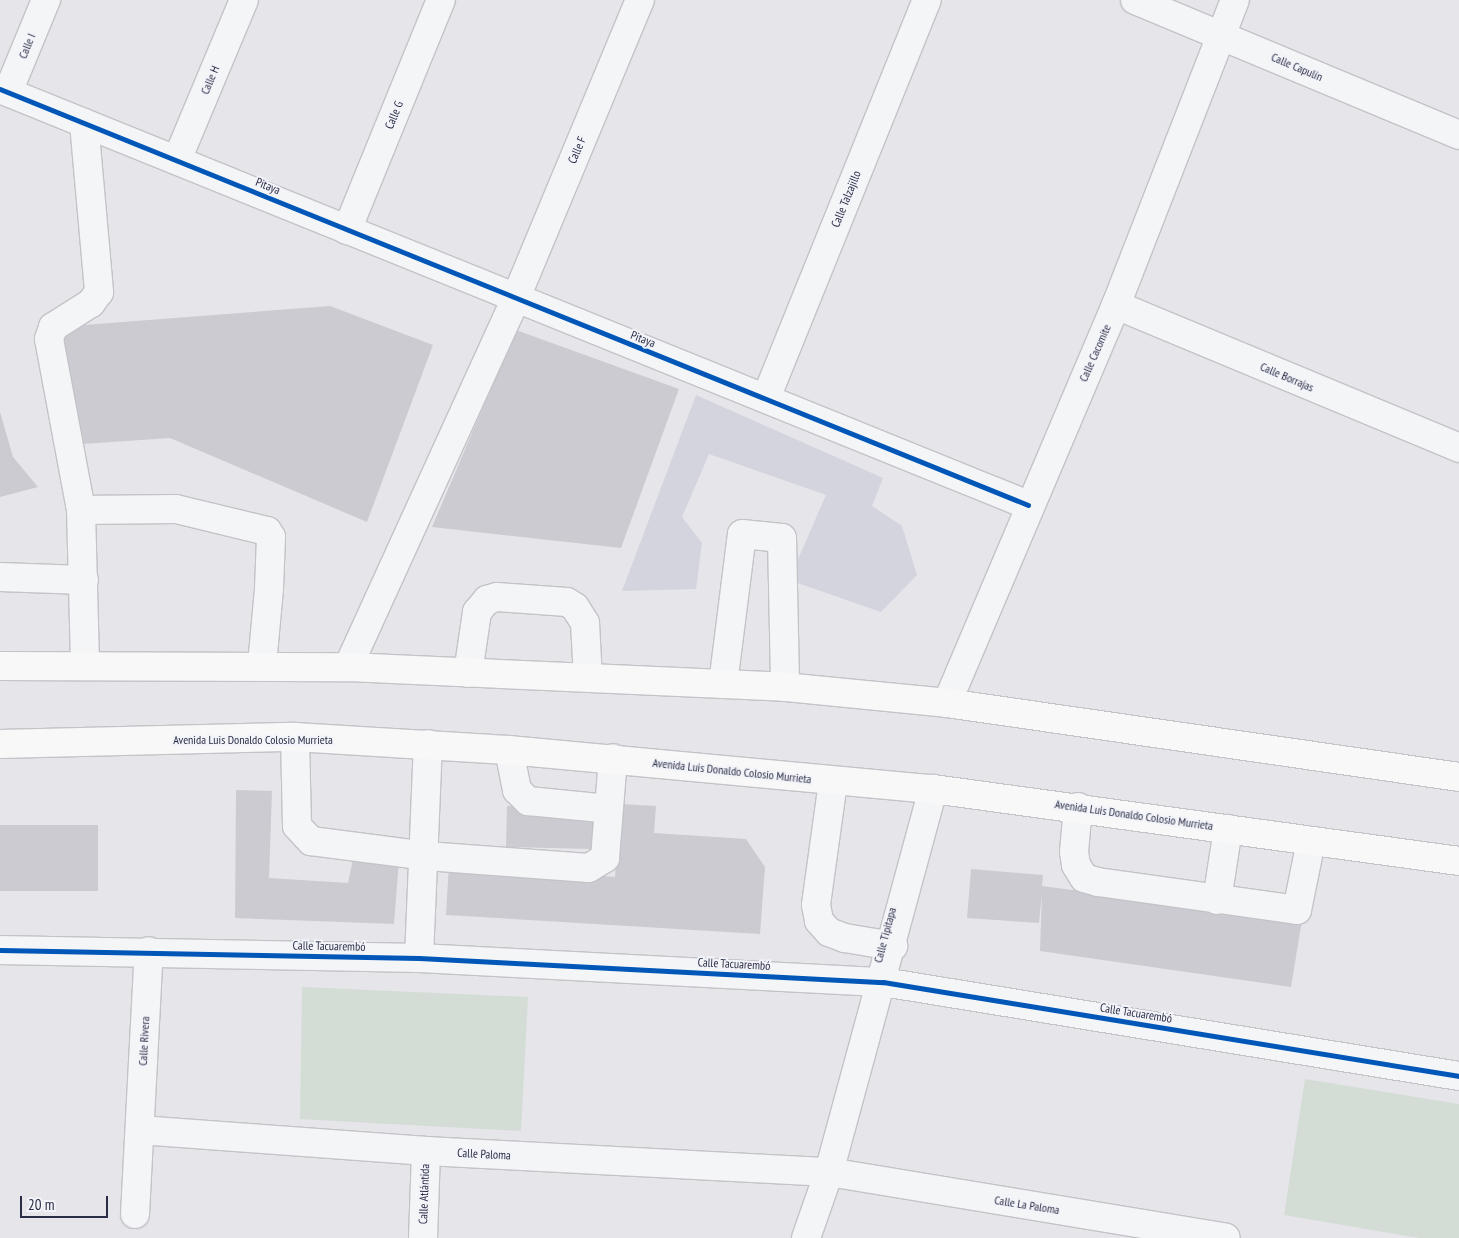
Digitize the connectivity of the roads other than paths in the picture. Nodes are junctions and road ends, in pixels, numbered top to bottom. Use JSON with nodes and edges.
{"nodes":[{"id":1,"x":46,"y":0,"type":"edge"},
{"id":2,"x":244,"y":0,"type":"edge"},
{"id":3,"x":441,"y":0,"type":"edge"},
{"id":4,"x":640,"y":0,"type":"edge"},
{"id":5,"x":927,"y":0,"type":"edge"},
{"id":6,"x":1135,"y":0,"type":"edge"},
{"id":7,"x":1235,"y":0,"type":"edge"},
{"id":8,"x":1221,"y":35,"type":"junction"},
{"id":9,"x":4,"y":91,"type":"edge"},
{"id":10,"x":84,"y":123,"type":"junction"},
{"id":11,"x":1459,"y":135,"type":"edge"},
{"id":12,"x":177,"y":160,"type":"junction"},
{"id":13,"x":347,"y":230,"type":"junction"},
{"id":14,"x":515,"y":300,"type":"junction"},
{"id":15,"x":1116,"y":305,"type":"junction"},
{"id":16,"x":766,"y":398,"type":"junction"},
{"id":17,"x":1459,"y":448,"type":"edge"},
{"id":18,"x":1028,"y":505,"type":"junction"},
{"id":19,"x":81,"y":510,"type":"junction"},
{"id":20,"x":0,"y":576,"type":"edge"},
{"id":21,"x":84,"y":580,"type":"junction"},
{"id":22,"x":262,"y":665,"type":"junction"},
{"id":23,"x":0,"y":666,"type":"edge"},
{"id":24,"x":85,"y":666,"type":"junction"},
{"id":25,"x":348,"y":667,"type":"junction"},
{"id":26,"x":468,"y":673,"type":"junction"},
{"id":27,"x":588,"y":678,"type":"junction"},
{"id":28,"x":723,"y":684,"type":"junction"},
{"id":29,"x":785,"y":688,"type":"junction"},
{"id":30,"x":947,"y":702,"type":"junction"},
{"id":31,"x":295,"y":737,"type":"junction"},
{"id":32,"x":0,"y":744,"type":"edge"},
{"id":33,"x":428,"y":744,"type":"junction"},
{"id":34,"x":509,"y":750,"type":"junction"},
{"id":35,"x":613,"y":758,"type":"junction"},
{"id":36,"x":1459,"y":777,"type":"edge"},
{"id":37,"x":833,"y":782,"type":"junction"},
{"id":38,"x":933,"y":789,"type":"junction"},
{"id":39,"x":1078,"y":807,"type":"junction"},
{"id":40,"x":609,"y":809,"type":"junction"},
{"id":41,"x":1228,"y":829,"type":"junction"},
{"id":42,"x":1311,"y":841,"type":"junction"},
{"id":43,"x":426,"y":856,"type":"junction"},
{"id":44,"x":1459,"y":861,"type":"edge"},
{"id":45,"x":1217,"y":900,"type":"junction"},
{"id":46,"x":893,"y":946,"type":"junction"},
{"id":47,"x":0,"y":950,"type":"edge"},
{"id":48,"x":149,"y":951,"type":"junction"},
{"id":49,"x":419,"y":958,"type":"junction"},
{"id":50,"x":883,"y":982,"type":"junction"},
{"id":51,"x":1459,"y":1076,"type":"edge"},
{"id":52,"x":140,"y":1130,"type":"junction"},
{"id":53,"x":426,"y":1151,"type":"junction"},
{"id":54,"x":829,"y":1172,"type":"junction"},
{"id":55,"x":135,"y":1214,"type":"dead end"},
{"id":56,"x":423,"y":1238,"type":"edge"},
{"id":57,"x":806,"y":1238,"type":"edge"},
{"id":58,"x":1226,"y":1238,"type":"edge"}],
"edges":[{"from":1,"to":9,"type":"street","name":"Calle I"},
{"from":2,"to":12,"type":"street","name":"Calle H"},
{"from":3,"to":13,"type":"street","name":"Calle G"},
{"from":4,"to":14,"type":"street","name":"Calle F"},
{"from":5,"to":16,"type":"street","name":"Calle Talzajillo"},
{"from":6,"to":8,"type":"street","name":"Calle Capulín"},
{"from":7,"to":8,"type":"street","name":"Calle Cacomite"},
{"from":8,"to":11,"type":"street","name":"Calle Capulín"},
{"from":8,"to":15,"type":"street","name":"Calle Cacomite"},
{"from":9,"to":10,"type":"street","name":"Pitaya"},
{"from":10,"to":12,"type":"street","name":"Pitaya"},
{"from":10,"to":19,"type":"street"},
{"from":12,"to":13,"type":"street","name":"Pitaya"},
{"from":13,"to":14,"type":"street","name":"Pitaya"},
{"from":14,"to":16,"type":"street","name":"Pitaya"},
{"from":14,"to":25,"type":"street","name":"Calle F"},
{"from":15,"to":17,"type":"street","name":"Calle Borrajas"},
{"from":15,"to":18,"type":"street","name":"Calle Cacomite"},
{"from":16,"to":18,"type":"street","name":"Pitaya"},
{"from":18,"to":30,"type":"street","name":"Calle Cacomite"},
{"from":19,"to":21,"type":"street"},
{"from":19,"to":22,"type":"street"},
{"from":20,"to":21,"type":"street"},
{"from":21,"to":24,"type":"street"},
{"from":22,"to":24,"type":"main road"},
{"from":22,"to":25,"type":"main road"},
{"from":23,"to":24,"type":"main road"},
{"from":25,"to":26,"type":"main road"},
{"from":26,"to":27,"type":"main road"},
{"from":26,"to":27,"type":"street"},
{"from":27,"to":28,"type":"main road"},
{"from":28,"to":29,"type":"main road"},
{"from":28,"to":29,"type":"street"},
{"from":29,"to":30,"type":"main road"},
{"from":30,"to":36,"type":"main road"},
{"from":31,"to":32,"type":"main road","name":"Avenida Luis Donaldo Colosio Murrieta"},
{"from":31,"to":33,"type":"main road","name":"Avenida Luis Donaldo Colosio Murrieta"},
{"from":31,"to":43,"type":"street"},
{"from":33,"to":34,"type":"main road","name":"Avenida Luis Donaldo Colosio Murrieta"},
{"from":33,"to":43,"type":"street"},
{"from":34,"to":35,"type":"main road","name":"Avenida Luis Donaldo Colosio Murrieta"},
{"from":34,"to":40,"type":"street"},
{"from":35,"to":37,"type":"main road","name":"Avenida Luis Donaldo Colosio Murrieta"},
{"from":35,"to":40,"type":"street"},
{"from":37,"to":38,"type":"main road","name":"Avenida Luis Donaldo Colosio Murrieta"},
{"from":37,"to":46,"type":"street"},
{"from":38,"to":39,"type":"main road","name":"Avenida Luis Donaldo Colosio Murrieta"},
{"from":38,"to":46,"type":"street","name":"Calle Tipitapa"},
{"from":39,"to":41,"type":"main road","name":"Avenida Luis Donaldo Colosio Murrieta"},
{"from":39,"to":45,"type":"street"},
{"from":40,"to":43,"type":"street"},
{"from":41,"to":42,"type":"main road","name":"Avenida Luis Donaldo Colosio Murrieta"},
{"from":41,"to":45,"type":"street"},
{"from":42,"to":44,"type":"main road","name":"Avenida Luis Donaldo Colosio Murrieta"},
{"from":42,"to":45,"type":"street"},
{"from":43,"to":49,"type":"street"},
{"from":46,"to":50,"type":"street","name":"Calle Tipitapa"},
{"from":47,"to":48,"type":"street","name":"Calle Tacuarembó"},
{"from":48,"to":49,"type":"street","name":"Calle Tacuarembó"},
{"from":48,"to":52,"type":"street","name":"Calle Rivera"},
{"from":49,"to":50,"type":"street","name":"Calle Tacuarembó"},
{"from":50,"to":51,"type":"street","name":"Calle Tacuarembó"},
{"from":50,"to":54,"type":"street","name":"Calle Tipitapa"},
{"from":52,"to":53,"type":"street","name":"Calle Paloma"},
{"from":52,"to":55,"type":"street","name":"Calle Rivera"},
{"from":53,"to":54,"type":"street","name":"Calle Paloma"},
{"from":53,"to":56,"type":"street","name":"Calle Atlántida"},
{"from":54,"to":57,"type":"street","name":"Calle Tipitapa"},
{"from":54,"to":58,"type":"street","name":"Calle La Paloma"}]}
